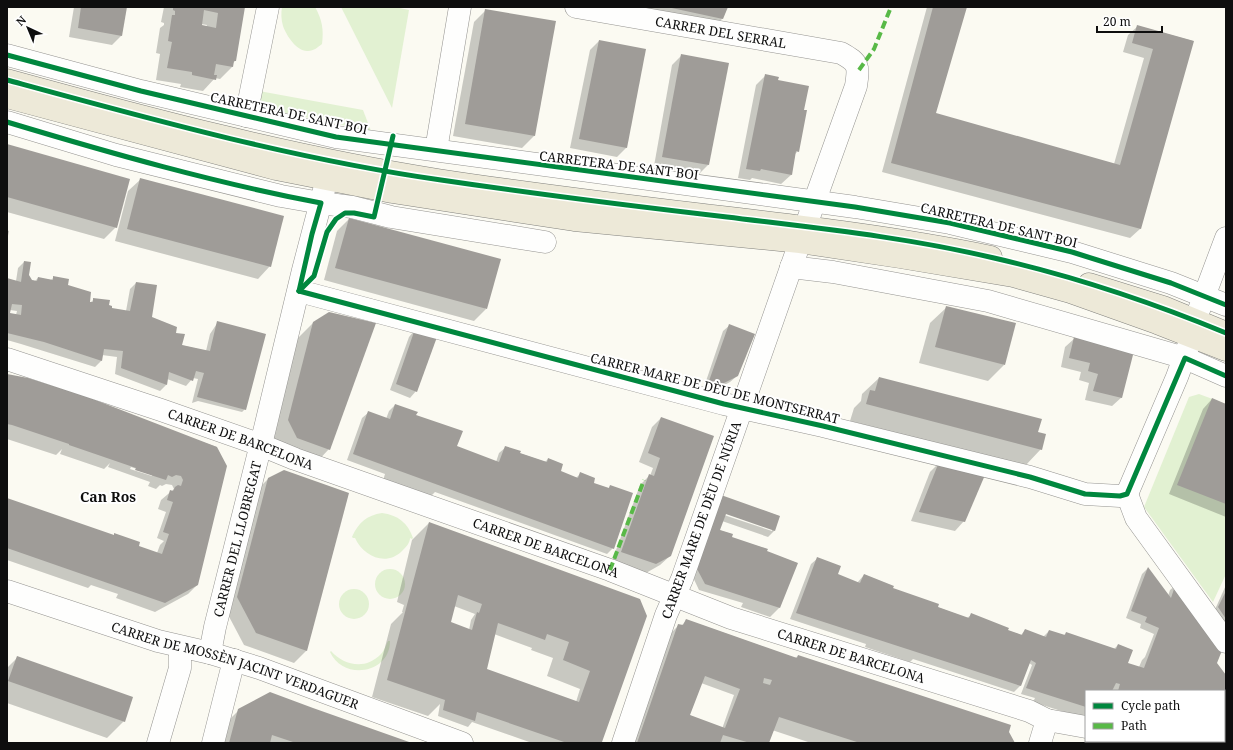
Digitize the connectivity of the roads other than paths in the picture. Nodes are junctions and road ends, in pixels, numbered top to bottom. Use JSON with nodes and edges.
{"nodes":[{"id":1,"x":268,"y":7,"type":"edge"},
{"id":2,"x":460,"y":7,"type":"edge"},
{"id":3,"x":576,"y":7,"type":"edge"},
{"id":4,"x":7,"y":55,"type":"edge"},
{"id":5,"x":859,"y":70,"type":"joint"},
{"id":6,"x":7,"y":80,"type":"edge"},
{"id":7,"x":7,"y":97,"type":"edge"},
{"id":8,"x":246,"y":116,"type":"junction"},
{"id":9,"x":7,"y":122,"type":"edge"},
{"id":10,"x":436,"y":150,"type":"junction"},
{"id":11,"x":330,"y":170,"type":"junction"},
{"id":12,"x":815,"y":201,"type":"junction"},
{"id":13,"x":321,"y":203,"type":"junction"},
{"id":14,"x":803,"y":234,"type":"junction"},
{"id":15,"x":1226,"y":238,"type":"edge"},
{"id":16,"x":545,"y":242,"type":"dead end"},
{"id":17,"x":791,"y":267,"type":"junction"},
{"id":18,"x":298,"y":291,"type":"junction"},
{"id":19,"x":1204,"y":296,"type":"junction"},
{"id":20,"x":1226,"y":305,"type":"edge"},
{"id":21,"x":1193,"y":328,"type":"junction"},
{"id":22,"x":1226,"y":333,"type":"edge"},
{"id":23,"x":1226,"y":350,"type":"edge"},
{"id":24,"x":1185,"y":358,"type":"junction"},
{"id":25,"x":7,"y":359,"type":"edge"},
{"id":26,"x":1226,"y":376,"type":"edge"},
{"id":27,"x":742,"y":408,"type":"junction"},
{"id":28,"x":261,"y":445,"type":"junction"},
{"id":29,"x":1127,"y":494,"type":"junction"},
{"id":30,"x":7,"y":591,"type":"edge"},
{"id":31,"x":674,"y":595,"type":"junction"},
{"id":32,"x":1226,"y":642,"type":"edge"},
{"id":33,"x":180,"y":647,"type":"junction"},
{"id":34,"x":210,"y":653,"type":"junction"},
{"id":35,"x":234,"y":660,"type":"junction"},
{"id":36,"x":180,"y":668,"type":"junction"},
{"id":37,"x":1047,"y":720,"type":"junction"},
{"id":38,"x":1083,"y":732,"type":"edge"},
{"id":39,"x":158,"y":743,"type":"edge"},
{"id":40,"x":213,"y":743,"type":"edge"},
{"id":41,"x":462,"y":743,"type":"edge"},
{"id":42,"x":623,"y":743,"type":"edge"},
{"id":43,"x":1040,"y":743,"type":"edge"}],
"edges":[{"from":1,"to":8,"type":"street"},
{"from":2,"to":10,"type":"street"},
{"from":3,"to":5,"type":"street","name":"CARRER DEL SERRAL"},
{"from":4,"to":8,"type":"street","name":"CARRETERA DE SANT BOI"},
{"from":5,"to":12,"type":"street","name":"CARRER MARE DE DÈU DE NÚRIA"},
{"from":6,"to":11,"type":"main road"},
{"from":7,"to":11,"type":"main road"},
{"from":8,"to":10,"type":"street","name":"CARRETERA DE SANT BOI"},
{"from":9,"to":13,"type":"street"},
{"from":10,"to":12,"type":"street","name":"CARRETERA DE SANT BOI"},
{"from":11,"to":13,"type":"street","name":"CARRER DEL LLOBREGAT"},
{"from":11,"to":14,"type":"main road"},
{"from":12,"to":14,"type":"street","name":"CARRER MARE DE DÈU DE NÚRIA"},
{"from":12,"to":19,"type":"street","name":"CARRETERA DE SANT BOI"},
{"from":13,"to":16,"type":"street"},
{"from":13,"to":18,"type":"street","name":"CARRER DEL LLOBREGAT"},
{"from":14,"to":17,"type":"street","name":"CARRER MARE DE DÈU DE NÚRIA"},
{"from":14,"to":21,"type":"main road"},
{"from":15,"to":19,"type":"street"},
{"from":17,"to":24,"type":"street"},
{"from":17,"to":27,"type":"street","name":"CARRER MARE DE DÈU DE NÚRIA"},
{"from":18,"to":27,"type":"street","name":"CARRER MARE DE DÈU DE MONTSERRAT"},
{"from":18,"to":28,"type":"street","name":"CARRER DEL LLOBREGAT"},
{"from":19,"to":20,"type":"street","name":"CARRETERA DE SANT BOI"},
{"from":19,"to":21,"type":"street"},
{"from":21,"to":22,"type":"main road"},
{"from":21,"to":23,"type":"main road"},
{"from":21,"to":24,"type":"street"},
{"from":24,"to":26,"type":"street"},
{"from":24,"to":29,"type":"street"},
{"from":25,"to":28,"type":"street","name":"CARRER DE BARCELONA"},
{"from":27,"to":29,"type":"street","name":"CARRER MARE DE DÈU DE MONTSERRAT"},
{"from":27,"to":31,"type":"street","name":"CARRER MARE DE DÈU DE NÚRIA"},
{"from":28,"to":31,"type":"street","name":"CARRER DE BARCELONA"},
{"from":28,"to":34,"type":"street","name":"CARRER DEL LLOBREGAT"},
{"from":29,"to":32,"type":"street"},
{"from":30,"to":33,"type":"street","name":"CARRER DE MOSSÈN JACINT VERDAGUER"},
{"from":31,"to":37,"type":"street","name":"CARRER DE BARCELONA"},
{"from":31,"to":42,"type":"street","name":"CARRER MARE DE DÈU DE NÚRIA"},
{"from":33,"to":34,"type":"street","name":"CARRER DE MOSSÈN JACINT VERDAGUER"},
{"from":33,"to":36,"type":"street"},
{"from":34,"to":35,"type":"street","name":"CARRER DE MOSSÈN JACINT VERDAGUER"},
{"from":34,"to":36,"type":"street"},
{"from":35,"to":40,"type":"street"},
{"from":35,"to":41,"type":"street","name":"CARRER DE MOSSÈN JACINT VERDAGUER"},
{"from":36,"to":39,"type":"street"},
{"from":37,"to":38,"type":"street","name":"CARRER DE BARCELONA"},
{"from":37,"to":43,"type":"street"}]}
